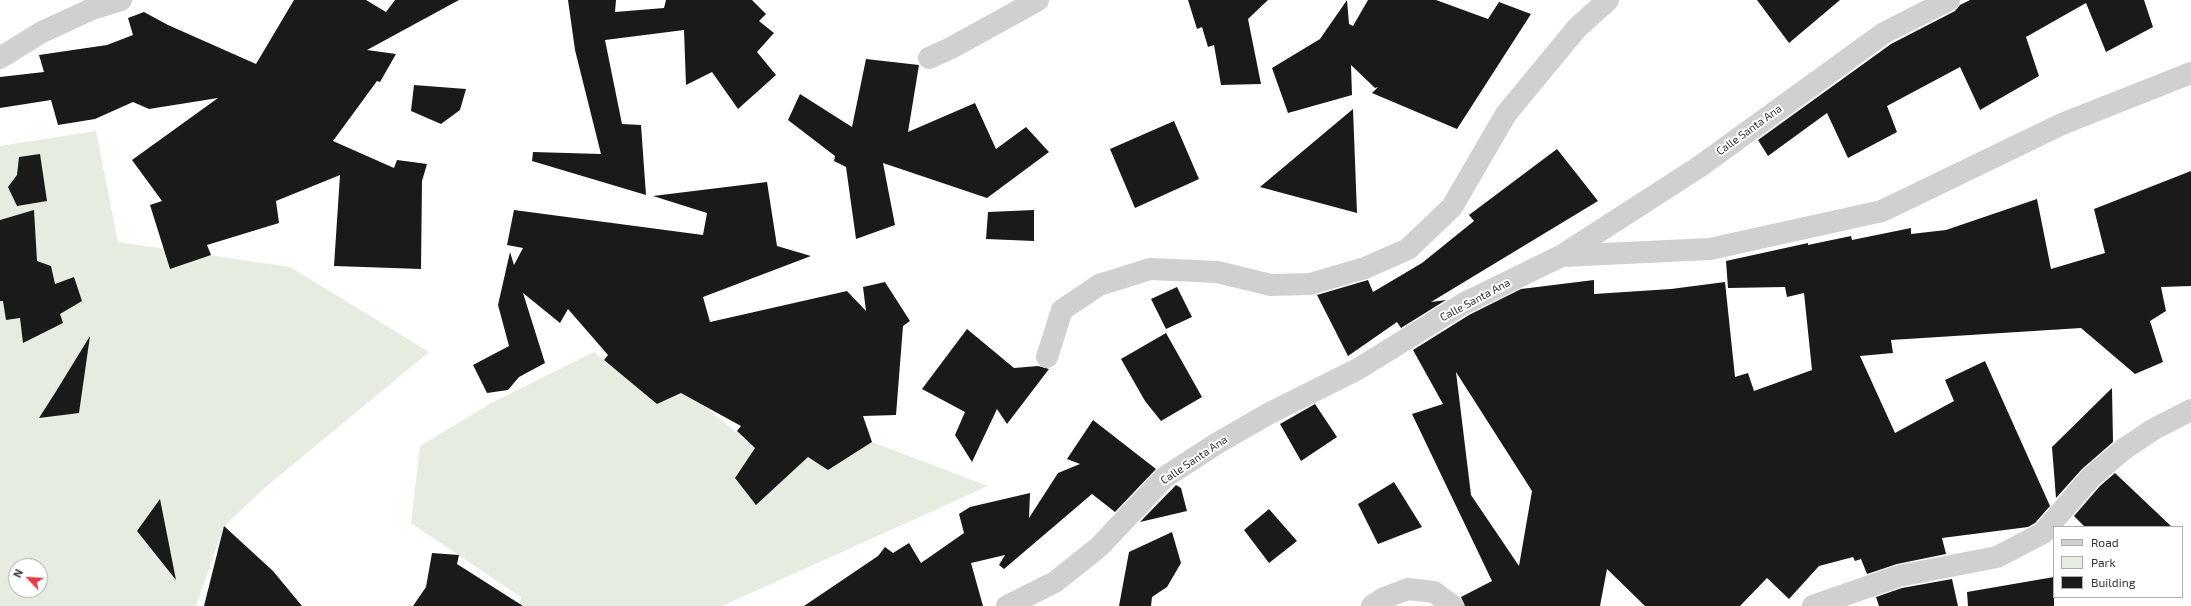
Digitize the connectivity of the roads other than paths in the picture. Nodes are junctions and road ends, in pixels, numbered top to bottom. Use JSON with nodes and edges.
{"nodes":[{"id":1,"x":121,"y":0,"type":"edge"},
{"id":2,"x":1038,"y":0,"type":"edge"},
{"id":3,"x":1608,"y":0,"type":"edge"},
{"id":4,"x":1949,"y":0,"type":"edge"},
{"id":5,"x":1924,"y":6,"type":"edge"},
{"id":6,"x":0,"y":58,"type":"edge"},
{"id":7,"x":929,"y":58,"type":"dead end"},
{"id":8,"x":2191,"y":73,"type":"edge"},
{"id":9,"x":1561,"y":256,"type":"junction"},
{"id":10,"x":1047,"y":357,"type":"dead end"},
{"id":11,"x":2191,"y":410,"type":"edge"},
{"id":12,"x":1008,"y":606,"type":"edge"},
{"id":13,"x":1372,"y":606,"type":"edge"},
{"id":14,"x":1453,"y":606,"type":"edge"},
{"id":15,"x":1813,"y":606,"type":"edge"}],
"edges":[{"from":1,"to":6,"type":"street"},
{"from":2,"to":7,"type":"street"},
{"from":3,"to":10,"type":"street"},
{"from":4,"to":5,"type":"street","name":"Calle Santa Ana"},
{"from":5,"to":9,"type":"street","name":"Calle Santa Ana"},
{"from":8,"to":9,"type":"street"},
{"from":9,"to":12,"type":"street","name":"Calle Santa Ana"},
{"from":11,"to":15,"type":"street"},
{"from":13,"to":14,"type":"street"}]}
